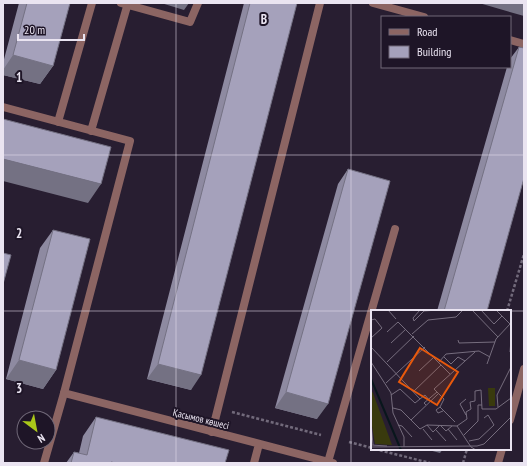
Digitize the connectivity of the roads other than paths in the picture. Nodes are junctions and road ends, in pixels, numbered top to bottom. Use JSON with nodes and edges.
{"nodes":[{"id":1,"x":92,"y":3,"type":"edge"},
{"id":2,"x":198,"y":3,"type":"edge"},
{"id":3,"x":320,"y":3,"type":"edge"},
{"id":4,"x":373,"y":3,"type":"edge"},
{"id":5,"x":125,"y":4,"type":"edge"},
{"id":6,"x":420,"y":16,"type":"edge"},
{"id":7,"x":511,"y":40,"type":"edge"},
{"id":8,"x":524,"y":44,"type":"edge"},
{"id":9,"x":3,"y":107,"type":"edge"},
{"id":10,"x":58,"y":122,"type":"junction"},
{"id":11,"x":91,"y":131,"type":"junction"},
{"id":12,"x":395,"y":229,"type":"dead end"},
{"id":13,"x":371,"y":310,"type":"edge"},
{"id":14,"x":371,"y":311,"type":"edge"},
{"id":15,"x":524,"y":369,"type":"edge"},
{"id":16,"x":64,"y":393,"type":"junction"},
{"id":17,"x":511,"y":416,"type":"edge"},
{"id":18,"x":212,"y":432,"type":"junction"},
{"id":19,"x":259,"y":444,"type":"junction"},
{"id":20,"x":502,"y":450,"type":"edge"},
{"id":21,"x":331,"y":462,"type":"edge"},
{"id":22,"x":44,"y":463,"type":"edge"},
{"id":23,"x":254,"y":463,"type":"edge"},
{"id":24,"x":498,"y":463,"type":"edge"}],
"edges":[{"from":1,"to":10,"type":"street"},
{"from":2,"to":5,"type":"street"},
{"from":3,"to":18,"type":"street"},
{"from":4,"to":6,"type":"street"},
{"from":5,"to":11,"type":"street"},
{"from":7,"to":8,"type":"street"},
{"from":9,"to":10,"type":"street"},
{"from":10,"to":11,"type":"street"},
{"from":11,"to":16,"type":"street"},
{"from":12,"to":13,"type":"street"},
{"from":14,"to":21,"type":"street"},
{"from":15,"to":17,"type":"street"},
{"from":16,"to":18,"type":"street","name":"Қасымов көшесі"},
{"from":16,"to":22,"type":"street"},
{"from":18,"to":19,"type":"street","name":"Қасымов көшесі"},
{"from":19,"to":21,"type":"street","name":"Қасымов көшесі"},
{"from":19,"to":23,"type":"street"},
{"from":20,"to":24,"type":"street"}]}
